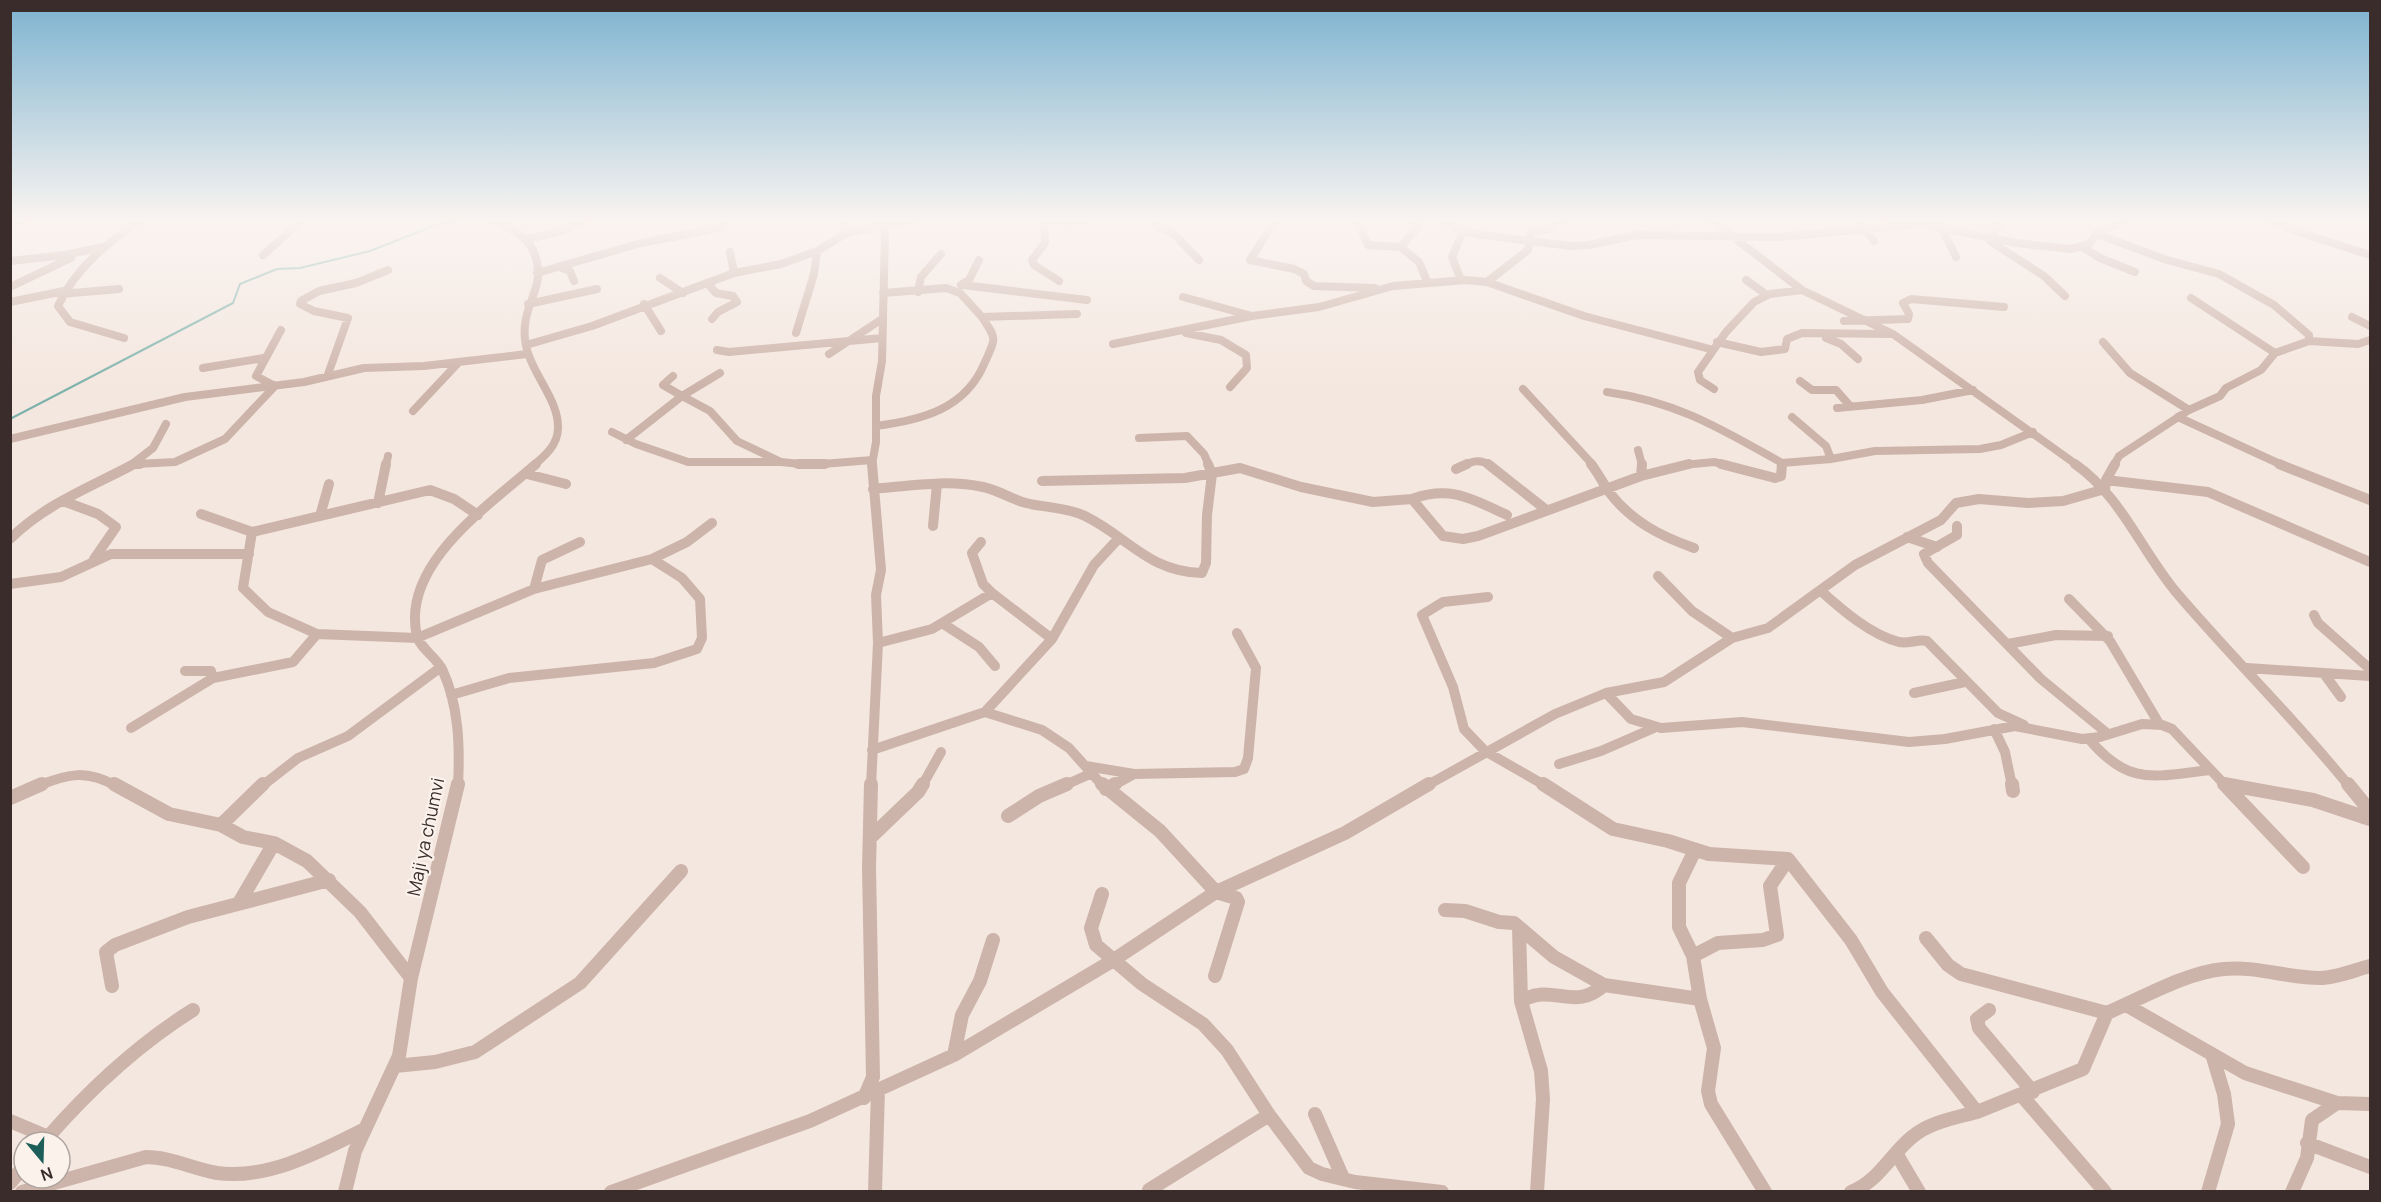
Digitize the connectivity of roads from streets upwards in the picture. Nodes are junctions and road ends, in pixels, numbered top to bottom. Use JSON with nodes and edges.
{"nodes":[{"id":1,"x":36,"y":275,"type":"edge"},
{"id":2,"x":78,"y":275,"type":"edge"},
{"id":3,"x":375,"y":275,"type":"edge"},
{"id":4,"x":537,"y":275,"type":"edge"},
{"id":5,"x":572,"y":275,"type":"edge"},
{"id":6,"x":729,"y":275,"type":"edge"},
{"id":7,"x":814,"y":275,"type":"edge"},
{"id":8,"x":885,"y":275,"type":"edge"},
{"id":9,"x":923,"y":275,"type":"edge"},
{"id":10,"x":971,"y":275,"type":"edge"},
{"id":11,"x":1050,"y":275,"type":"edge"},
{"id":12,"x":1304,"y":275,"type":"edge"},
{"id":13,"x":1425,"y":275,"type":"edge"},
{"id":14,"x":1459,"y":275,"type":"edge"},
{"id":15,"x":1496,"y":275,"type":"edge"},
{"id":16,"x":1782,"y":275,"type":"edge"},
{"id":17,"x":2043,"y":275,"type":"edge"},
{"id":18,"x":2221,"y":275,"type":"edge"},
{"id":19,"x":660,"y":278,"type":"dead end"},
{"id":20,"x":574,"y":280,"type":"dead end"},
{"id":21,"x":1461,"y":280,"type":"junction"},
{"id":22,"x":1746,"y":280,"type":"dead end"},
{"id":23,"x":1059,"y":281,"type":"dead end"},
{"id":24,"x":1427,"y":281,"type":"junction"},
{"id":25,"x":1487,"y":282,"type":"junction"},
{"id":26,"x":708,"y":284,"type":"junction"},
{"id":27,"x":963,"y":285,"type":"junction"},
{"id":28,"x":10,"y":287,"type":"edge"},
{"id":29,"x":946,"y":288,"type":"junction"},
{"id":30,"x":1383,"y":288,"type":"junction"},
{"id":31,"x":119,"y":289,"type":"dead end"},
{"id":32,"x":597,"y":289,"type":"dead end"},
{"id":33,"x":1802,"y":290,"type":"junction"},
{"id":34,"x":63,"y":292,"type":"junction"},
{"id":35,"x":918,"y":292,"type":"junction"},
{"id":36,"x":683,"y":293,"type":"junction"},
{"id":37,"x":885,"y":294,"type":"junction"},
{"id":38,"x":1767,"y":295,"type":"junction"},
{"id":39,"x":2065,"y":296,"type":"dead end"},
{"id":40,"x":1183,"y":297,"type":"dead end"},
{"id":41,"x":2191,"y":298,"type":"dead end"},
{"id":42,"x":1087,"y":300,"type":"dead end"},
{"id":43,"x":10,"y":302,"type":"edge"},
{"id":44,"x":528,"y":304,"type":"junction"},
{"id":45,"x":644,"y":304,"type":"junction"},
{"id":46,"x":2004,"y":307,"type":"dead end"},
{"id":47,"x":1077,"y":314,"type":"dead end"},
{"id":48,"x":1252,"y":316,"type":"junction"},
{"id":49,"x":982,"y":317,"type":"junction"},
{"id":50,"x":2352,"y":317,"type":"dead end"},
{"id":51,"x":712,"y":319,"type":"dead end"},
{"id":52,"x":882,"y":319,"type":"junction"},
{"id":53,"x":1864,"y":319,"type":"junction"},
{"id":54,"x":1844,"y":321,"type":"dead end"},
{"id":55,"x":2370,"y":326,"type":"edge"},
{"id":56,"x":281,"y":330,"type":"dead end"},
{"id":57,"x":661,"y":331,"type":"dead end"},
{"id":58,"x":1174,"y":332,"type":"junction"},
{"id":59,"x":796,"y":333,"type":"dead end"},
{"id":60,"x":1893,"y":334,"type":"junction"},
{"id":61,"x":124,"y":338,"type":"dead end"},
{"id":62,"x":882,"y":338,"type":"junction"},
{"id":63,"x":1837,"y":338,"type":"junction"},
{"id":64,"x":2309,"y":338,"type":"junction"},
{"id":65,"x":2370,"y":340,"type":"edge"},
{"id":66,"x":2103,"y":342,"type":"dead end"},
{"id":67,"x":843,"y":343,"type":"junction"},
{"id":68,"x":1113,"y":344,"type":"dead end"},
{"id":69,"x":1713,"y":346,"type":"junction"},
{"id":70,"x":526,"y":349,"type":"junction"},
{"id":71,"x":717,"y":350,"type":"dead end"},
{"id":72,"x":2275,"y":353,"type":"junction"},
{"id":73,"x":829,"y":354,"type":"dead end"},
{"id":74,"x":264,"y":358,"type":"junction"},
{"id":75,"x":1858,"y":359,"type":"dead end"},
{"id":76,"x":459,"y":362,"type":"junction"},
{"id":77,"x":203,"y":368,"type":"dead end"},
{"id":78,"x":720,"y":373,"type":"dead end"},
{"id":79,"x":673,"y":376,"type":"dead end"},
{"id":80,"x":327,"y":377,"type":"junction"},
{"id":81,"x":1800,"y":381,"type":"dead end"},
{"id":82,"x":275,"y":386,"type":"junction"},
{"id":83,"x":1230,"y":387,"type":"dead end"},
{"id":84,"x":1523,"y":388,"type":"dead end"},
{"id":85,"x":1714,"y":389,"type":"dead end"},
{"id":86,"x":1973,"y":390,"type":"junction"},
{"id":87,"x":1607,"y":392,"type":"dead end"},
{"id":88,"x":682,"y":396,"type":"junction"},
{"id":89,"x":1851,"y":406,"type":"junction"},
{"id":90,"x":1837,"y":408,"type":"dead end"},
{"id":91,"x":2189,"y":410,"type":"junction"},
{"id":92,"x":413,"y":411,"type":"dead end"},
{"id":93,"x":1792,"y":417,"type":"dead end"},
{"id":94,"x":2178,"y":417,"type":"junction"},
{"id":95,"x":166,"y":424,"type":"dead end"},
{"id":96,"x":876,"y":426,"type":"junction"},
{"id":97,"x":612,"y":432,"type":"dead end"},
{"id":98,"x":2033,"y":432,"type":"junction"},
{"id":99,"x":1139,"y":438,"type":"dead end"},
{"id":100,"x":10,"y":439,"type":"edge"},
{"id":101,"x":626,"y":440,"type":"junction"},
{"id":102,"x":1638,"y":450,"type":"dead end"},
{"id":103,"x":388,"y":456,"type":"dead end"},
{"id":104,"x":1831,"y":459,"type":"junction"},
{"id":105,"x":872,"y":460,"type":"junction"},
{"id":106,"x":782,"y":462,"type":"junction"},
{"id":107,"x":1782,"y":462,"type":"junction"},
{"id":108,"x":136,"y":464,"type":"junction"},
{"id":109,"x":1455,"y":469,"type":"dead end"},
{"id":110,"x":527,"y":474,"type":"junction"},
{"id":111,"x":1212,"y":474,"type":"junction"},
{"id":112,"x":1641,"y":476,"type":"junction"},
{"id":113,"x":1042,"y":481,"type":"dead end"},
{"id":114,"x":329,"y":484,"type":"dead end"},
{"id":115,"x":566,"y":484,"type":"dead end"},
{"id":116,"x":938,"y":484,"type":"junction"},
{"id":117,"x":2105,"y":485,"type":"junction"},
{"id":118,"x":1607,"y":488,"type":"junction"},
{"id":119,"x":873,"y":489,"type":"junction"},
{"id":120,"x":1412,"y":499,"type":"junction"},
{"id":121,"x":2370,"y":500,"type":"edge"},
{"id":122,"x":63,"y":501,"type":"junction"},
{"id":123,"x":378,"y":502,"type":"junction"},
{"id":124,"x":1545,"y":509,"type":"junction"},
{"id":125,"x":201,"y":514,"type":"dead end"},
{"id":126,"x":478,"y":515,"type":"junction"},
{"id":127,"x":1506,"y":515,"type":"dead end"},
{"id":128,"x":320,"y":516,"type":"junction"},
{"id":129,"x":712,"y":523,"type":"dead end"},
{"id":130,"x":933,"y":526,"type":"dead end"},
{"id":131,"x":1958,"y":526,"type":"dead end"},
{"id":132,"x":252,"y":532,"type":"junction"},
{"id":133,"x":1907,"y":537,"type":"junction"},
{"id":134,"x":25,"y":538,"type":"dead end"},
{"id":135,"x":1119,"y":538,"type":"junction"},
{"id":136,"x":10,"y":540,"type":"edge"},
{"id":137,"x":580,"y":542,"type":"dead end"},
{"id":138,"x":981,"y":542,"type":"dead end"},
{"id":139,"x":1936,"y":547,"type":"junction"},
{"id":140,"x":1694,"y":548,"type":"dead end"},
{"id":141,"x":249,"y":554,"type":"junction"},
{"id":142,"x":94,"y":559,"type":"junction"},
{"id":143,"x":652,"y":559,"type":"junction"},
{"id":144,"x":2370,"y":562,"type":"edge"},
{"id":145,"x":1658,"y":576,"type":"dead end"},
{"id":146,"x":10,"y":584,"type":"edge"},
{"id":147,"x":534,"y":589,"type":"junction"},
{"id":148,"x":1821,"y":591,"type":"junction"},
{"id":149,"x":992,"y":593,"type":"junction"},
{"id":150,"x":1488,"y":597,"type":"dead end"},
{"id":151,"x":2069,"y":599,"type":"dead end"},
{"id":152,"x":2314,"y":615,"type":"dead end"},
{"id":153,"x":942,"y":623,"type":"junction"},
{"id":154,"x":1237,"y":633,"type":"dead end"},
{"id":155,"x":317,"y":634,"type":"junction"},
{"id":156,"x":2108,"y":636,"type":"junction"},
{"id":157,"x":417,"y":638,"type":"junction"},
{"id":158,"x":1732,"y":638,"type":"junction"},
{"id":159,"x":1052,"y":639,"type":"junction"},
{"id":160,"x":878,"y":643,"type":"junction"},
{"id":161,"x":2008,"y":644,"type":"junction"},
{"id":162,"x":995,"y":666,"type":"dead end"},
{"id":163,"x":441,"y":667,"type":"junction"},
{"id":164,"x":2247,"y":668,"type":"junction"},
{"id":165,"x":2370,"y":669,"type":"edge"},
{"id":166,"x":185,"y":670,"type":"dead end"},
{"id":167,"x":2325,"y":675,"type":"junction"},
{"id":168,"x":2370,"y":676,"type":"edge"},
{"id":169,"x":213,"y":678,"type":"junction"},
{"id":170,"x":1965,"y":681,"type":"junction"},
{"id":171,"x":1606,"y":693,"type":"junction"},
{"id":172,"x":1914,"y":693,"type":"dead end"},
{"id":173,"x":451,"y":695,"type":"junction"},
{"id":174,"x":2341,"y":697,"type":"dead end"},
{"id":175,"x":985,"y":712,"type":"junction"},
{"id":176,"x":2158,"y":722,"type":"junction"},
{"id":177,"x":2027,"y":726,"type":"junction"},
{"id":178,"x":131,"y":728,"type":"dead end"},
{"id":179,"x":1654,"y":728,"type":"junction"},
{"id":180,"x":1994,"y":729,"type":"junction"},
{"id":181,"x":2108,"y":734,"type":"junction"},
{"id":182,"x":2089,"y":739,"type":"junction"},
{"id":183,"x":872,"y":750,"type":"junction"},
{"id":184,"x":1485,"y":751,"type":"junction"},
{"id":185,"x":941,"y":752,"type":"dead end"},
{"id":186,"x":1559,"y":764,"type":"dead end"},
{"id":187,"x":1089,"y":769,"type":"junction"},
{"id":188,"x":2210,"y":770,"type":"junction"},
{"id":189,"x":1134,"y":774,"type":"junction"},
{"id":190,"x":2224,"y":784,"type":"junction"},
{"id":191,"x":1106,"y":789,"type":"junction"},
{"id":192,"x":2013,"y":791,"type":"dead end"},
{"id":193,"x":10,"y":798,"type":"edge"},
{"id":194,"x":2370,"y":811,"type":"edge"},
{"id":195,"x":1008,"y":816,"type":"dead end"},
{"id":196,"x":2370,"y":819,"type":"edge"},
{"id":197,"x":222,"y":825,"type":"junction"},
{"id":198,"x":870,"y":838,"type":"junction"},
{"id":199,"x":274,"y":843,"type":"junction"},
{"id":200,"x":1695,"y":850,"type":"junction"},
{"id":201,"x":1788,"y":859,"type":"junction"},
{"id":202,"x":2303,"y":867,"type":"dead end"},
{"id":203,"x":681,"y":871,"type":"dead end"},
{"id":204,"x":329,"y":880,"type":"junction"},
{"id":205,"x":1216,"y":892,"type":"junction"},
{"id":206,"x":1102,"y":894,"type":"dead end"},
{"id":207,"x":239,"y":903,"type":"junction"},
{"id":208,"x":1445,"y":910,"type":"dead end"},
{"id":209,"x":1519,"y":928,"type":"junction"},
{"id":210,"x":1926,"y":938,"type":"dead end"},
{"id":211,"x":993,"y":940,"type":"dead end"},
{"id":212,"x":1693,"y":956,"type":"junction"},
{"id":213,"x":1112,"y":961,"type":"junction"},
{"id":214,"x":2370,"y":967,"type":"edge"},
{"id":215,"x":1215,"y":976,"type":"dead end"},
{"id":216,"x":411,"y":978,"type":"junction"},
{"id":217,"x":1604,"y":985,"type":"junction"},
{"id":218,"x":112,"y":986,"type":"dead end"},
{"id":219,"x":1700,"y":999,"type":"junction"},
{"id":220,"x":1521,"y":1001,"type":"junction"},
{"id":221,"x":2126,"y":1005,"type":"junction"},
{"id":222,"x":193,"y":1010,"type":"dead end"},
{"id":223,"x":1989,"y":1010,"type":"dead end"},
{"id":224,"x":2108,"y":1013,"type":"junction"},
{"id":225,"x":2212,"y":1054,"type":"junction"},
{"id":226,"x":954,"y":1055,"type":"junction"},
{"id":227,"x":395,"y":1066,"type":"junction"},
{"id":228,"x":878,"y":1090,"type":"junction"},
{"id":229,"x":2027,"y":1094,"type":"junction"},
{"id":230,"x":864,"y":1098,"type":"junction"},
{"id":231,"x":2337,"y":1103,"type":"junction"},
{"id":232,"x":2370,"y":1104,"type":"edge"},
{"id":233,"x":1977,"y":1112,"type":"junction"},
{"id":234,"x":1314,"y":1114,"type":"dead end"},
{"id":235,"x":1269,"y":1115,"type":"junction"},
{"id":236,"x":10,"y":1121,"type":"edge"},
{"id":237,"x":365,"y":1129,"type":"junction"},
{"id":238,"x":28,"y":1130,"type":"edge"},
{"id":239,"x":53,"y":1130,"type":"edge"},
{"id":240,"x":2307,"y":1143,"type":"junction"},
{"id":241,"x":1896,"y":1153,"type":"junction"},
{"id":242,"x":2370,"y":1167,"type":"edge"},
{"id":243,"x":1343,"y":1178,"type":"junction"},
{"id":244,"x":1149,"y":1190,"type":"edge"},
{"id":245,"x":22,"y":1191,"type":"edge"},
{"id":246,"x":345,"y":1191,"type":"edge"},
{"id":247,"x":611,"y":1191,"type":"edge"},
{"id":248,"x":875,"y":1191,"type":"edge"},
{"id":249,"x":1435,"y":1191,"type":"edge"},
{"id":250,"x":1537,"y":1191,"type":"edge"},
{"id":251,"x":1765,"y":1191,"type":"edge"},
{"id":252,"x":1851,"y":1191,"type":"edge"},
{"id":253,"x":1918,"y":1191,"type":"edge"},
{"id":254,"x":2105,"y":1191,"type":"edge"},
{"id":255,"x":2208,"y":1191,"type":"edge"},
{"id":256,"x":2292,"y":1191,"type":"edge"}],
"edges":[{"from":1,"to":28,"type":"street"},
{"from":2,"to":34,"type":"street"},
{"from":3,"to":80,"type":"street"},
{"from":4,"to":44,"type":"street"},
{"from":5,"to":20,"type":"street"},
{"from":6,"to":26,"type":"street"},
{"from":7,"to":59,"type":"street"},
{"from":8,"to":37,"type":"street"},
{"from":9,"to":35,"type":"street"},
{"from":10,"to":27,"type":"street"},
{"from":11,"to":23,"type":"street"},
{"from":12,"to":30,"type":"street"},
{"from":13,"to":24,"type":"street"},
{"from":14,"to":21,"type":"street"},
{"from":15,"to":25,"type":"street"},
{"from":16,"to":33,"type":"street"},
{"from":17,"to":39,"type":"street"},
{"from":18,"to":64,"type":"street"},
{"from":19,"to":36,"type":"street"},
{"from":21,"to":24,"type":"street"},
{"from":21,"to":25,"type":"street"},
{"from":22,"to":38,"type":"street"},
{"from":24,"to":30,"type":"street"},
{"from":25,"to":69,"type":"street"},
{"from":26,"to":36,"type":"street"},
{"from":26,"to":51,"type":"street"},
{"from":27,"to":29,"type":"street"},
{"from":27,"to":42,"type":"street"},
{"from":29,"to":35,"type":"street"},
{"from":29,"to":49,"type":"street"},
{"from":30,"to":48,"type":"street"},
{"from":31,"to":34,"type":"street"},
{"from":32,"to":44,"type":"street"},
{"from":33,"to":38,"type":"street"},
{"from":33,"to":53,"type":"street"},
{"from":34,"to":43,"type":"street"},
{"from":34,"to":61,"type":"street"},
{"from":35,"to":37,"type":"street"},
{"from":36,"to":45,"type":"street"},
{"from":37,"to":52,"type":"street"},
{"from":38,"to":69,"type":"street"},
{"from":40,"to":48,"type":"street"},
{"from":41,"to":72,"type":"street"},
{"from":44,"to":70,"type":"street"},
{"from":45,"to":57,"type":"street"},
{"from":45,"to":70,"type":"street"},
{"from":46,"to":53,"type":"street"},
{"from":47,"to":49,"type":"street"},
{"from":48,"to":58,"type":"street"},
{"from":49,"to":96,"type":"street"},
{"from":50,"to":55,"type":"street"},
{"from":52,"to":62,"type":"street"},
{"from":52,"to":67,"type":"street"},
{"from":53,"to":54,"type":"street"},
{"from":53,"to":60,"type":"street"},
{"from":56,"to":74,"type":"street"},
{"from":58,"to":68,"type":"street"},
{"from":58,"to":83,"type":"street"},
{"from":60,"to":63,"type":"street"},
{"from":60,"to":86,"type":"street"},
{"from":62,"to":67,"type":"street"},
{"from":62,"to":96,"type":"street"},
{"from":63,"to":69,"type":"street"},
{"from":63,"to":75,"type":"street"},
{"from":64,"to":65,"type":"street"},
{"from":64,"to":72,"type":"street"},
{"from":66,"to":91,"type":"street"},
{"from":67,"to":71,"type":"street"},
{"from":67,"to":73,"type":"street"},
{"from":69,"to":85,"type":"street"},
{"from":70,"to":76,"type":"street"},
{"from":70,"to":110,"type":"street"},
{"from":72,"to":91,"type":"street"},
{"from":74,"to":77,"type":"street"},
{"from":74,"to":82,"type":"street"},
{"from":76,"to":80,"type":"street"},
{"from":76,"to":92,"type":"street"},
{"from":78,"to":88,"type":"street"},
{"from":79,"to":88,"type":"street"},
{"from":80,"to":82,"type":"street"},
{"from":81,"to":89,"type":"street"},
{"from":82,"to":100,"type":"street"},
{"from":82,"to":108,"type":"street"},
{"from":84,"to":118,"type":"street"},
{"from":86,"to":89,"type":"street"},
{"from":86,"to":98,"type":"street"},
{"from":87,"to":107,"type":"street"},
{"from":88,"to":101,"type":"street"},
{"from":88,"to":106,"type":"street"},
{"from":89,"to":90,"type":"street"},
{"from":91,"to":94,"type":"street"},
{"from":93,"to":104,"type":"street"},
{"from":94,"to":117,"type":"street"},
{"from":94,"to":121,"type":"street"},
{"from":95,"to":108,"type":"street"},
{"from":96,"to":105,"type":"street"},
{"from":97,"to":101,"type":"street"},
{"from":98,"to":104,"type":"street"},
{"from":98,"to":117,"type":"street"},
{"from":99,"to":111,"type":"street"},
{"from":101,"to":106,"type":"street"},
{"from":102,"to":112,"type":"street"},
{"from":103,"to":123,"type":"street"},
{"from":104,"to":107,"type":"street"},
{"from":105,"to":106,"type":"street"},
{"from":105,"to":119,"type":"street"},
{"from":107,"to":112,"type":"street"},
{"from":108,"to":122,"type":"street"},
{"from":109,"to":124,"type":"street"},
{"from":110,"to":115,"type":"street"},
{"from":110,"to":126,"type":"street"},
{"from":111,"to":113,"type":"street"},
{"from":111,"to":120,"type":"street"},
{"from":111,"to":135,"type":"street"},
{"from":112,"to":118,"type":"street"},
{"from":114,"to":128,"type":"street"},
{"from":116,"to":119,"type":"street"},
{"from":116,"to":130,"type":"street"},
{"from":116,"to":135,"type":"street"},
{"from":117,"to":133,"type":"street"},
{"from":117,"to":144,"type":"street"},
{"from":117,"to":164,"type":"street"},
{"from":118,"to":124,"type":"street"},
{"from":118,"to":140,"type":"street"},
{"from":119,"to":160,"type":"street"},
{"from":120,"to":124,"type":"street"},
{"from":120,"to":127,"type":"street"},
{"from":122,"to":136,"type":"street"},
{"from":122,"to":142,"type":"street"},
{"from":123,"to":126,"type":"street"},
{"from":123,"to":128,"type":"street"},
{"from":125,"to":132,"type":"street"},
{"from":126,"to":157,"type":"street"},
{"from":128,"to":132,"type":"street"},
{"from":129,"to":143,"type":"street"},
{"from":131,"to":139,"type":"street"},
{"from":132,"to":141,"type":"street"},
{"from":133,"to":139,"type":"street"},
{"from":133,"to":148,"type":"street"},
{"from":134,"to":136,"type":"street"},
{"from":135,"to":159,"type":"street"},
{"from":137,"to":147,"type":"street"},
{"from":138,"to":149,"type":"street"},
{"from":139,"to":161,"type":"street"},
{"from":141,"to":142,"type":"street"},
{"from":141,"to":155,"type":"street"},
{"from":142,"to":146,"type":"street"},
{"from":143,"to":147,"type":"street"},
{"from":143,"to":173,"type":"street"},
{"from":145,"to":158,"type":"street"},
{"from":147,"to":157,"type":"street"},
{"from":148,"to":158,"type":"street"},
{"from":148,"to":170,"type":"street"},
{"from":149,"to":153,"type":"street"},
{"from":149,"to":159,"type":"street"},
{"from":150,"to":184,"type":"street"},
{"from":151,"to":156,"type":"street"},
{"from":152,"to":165,"type":"street"},
{"from":153,"to":160,"type":"street"},
{"from":153,"to":162,"type":"street"},
{"from":154,"to":189,"type":"street"},
{"from":155,"to":157,"type":"street"},
{"from":155,"to":169,"type":"street"},
{"from":156,"to":161,"type":"street"},
{"from":156,"to":176,"type":"street"},
{"from":157,"to":163,"type":"street","name":"Maji ya chumvi"},
{"from":158,"to":171,"type":"street"},
{"from":159,"to":175,"type":"street"},
{"from":160,"to":183,"type":"street"},
{"from":161,"to":181,"type":"street"},
{"from":163,"to":173,"type":"street","name":"Maji ya chumvi"},
{"from":163,"to":197,"type":"street"},
{"from":164,"to":167,"type":"street"},
{"from":164,"to":194,"type":"street"},
{"from":166,"to":169,"type":"street"},
{"from":167,"to":168,"type":"street"},
{"from":167,"to":174,"type":"street"},
{"from":169,"to":178,"type":"street"},
{"from":170,"to":172,"type":"street"},
{"from":170,"to":177,"type":"street"},
{"from":171,"to":179,"type":"street"},
{"from":171,"to":184,"type":"street"},
{"from":173,"to":216,"type":"street","name":"Maji ya chumvi"},
{"from":175,"to":183,"type":"street"},
{"from":175,"to":187,"type":"street"},
{"from":176,"to":181,"type":"street"},
{"from":176,"to":188,"type":"street"},
{"from":177,"to":180,"type":"street"},
{"from":177,"to":182,"type":"street"},
{"from":179,"to":180,"type":"street"},
{"from":179,"to":186,"type":"street"},
{"from":180,"to":192,"type":"street"},
{"from":181,"to":182,"type":"street"},
{"from":182,"to":188,"type":"street"},
{"from":183,"to":198,"type":"street"},
{"from":184,"to":200,"type":"street"},
{"from":184,"to":205,"type":"street"},
{"from":185,"to":198,"type":"street"},
{"from":187,"to":189,"type":"street"},
{"from":187,"to":191,"type":"street"},
{"from":187,"to":195,"type":"street"},
{"from":188,"to":190,"type":"street"},
{"from":189,"to":191,"type":"street"},
{"from":190,"to":196,"type":"street"},
{"from":190,"to":202,"type":"street"},
{"from":191,"to":205,"type":"street"},
{"from":193,"to":197,"type":"street"},
{"from":197,"to":199,"type":"street"},
{"from":198,"to":230,"type":"street"},
{"from":199,"to":204,"type":"street"},
{"from":199,"to":207,"type":"street"},
{"from":200,"to":201,"type":"street"},
{"from":200,"to":212,"type":"street"},
{"from":201,"to":212,"type":"street"},
{"from":201,"to":233,"type":"street"},
{"from":203,"to":227,"type":"street"},
{"from":204,"to":207,"type":"street"},
{"from":204,"to":216,"type":"street"},
{"from":205,"to":213,"type":"street"},
{"from":205,"to":215,"type":"street"},
{"from":206,"to":213,"type":"street"},
{"from":207,"to":218,"type":"street"},
{"from":208,"to":209,"type":"street"},
{"from":209,"to":217,"type":"street"},
{"from":209,"to":220,"type":"street"},
{"from":210,"to":224,"type":"street"},
{"from":211,"to":226,"type":"street"},
{"from":212,"to":219,"type":"street"},
{"from":213,"to":226,"type":"street"},
{"from":213,"to":235,"type":"street"},
{"from":214,"to":221,"type":"street"},
{"from":216,"to":227,"type":"street","name":"Maji ya chumvi"},
{"from":217,"to":219,"type":"street"},
{"from":217,"to":220,"type":"street"},
{"from":219,"to":251,"type":"street"},
{"from":220,"to":250,"type":"street"},
{"from":221,"to":224,"type":"street"},
{"from":221,"to":225,"type":"street"},
{"from":222,"to":239,"type":"street"},
{"from":223,"to":229,"type":"street"},
{"from":224,"to":229,"type":"street"},
{"from":225,"to":231,"type":"street"},
{"from":225,"to":255,"type":"street"},
{"from":226,"to":228,"type":"street"},
{"from":227,"to":237,"type":"street","name":"Maji ya chumvi"},
{"from":228,"to":230,"type":"street"},
{"from":228,"to":248,"type":"street"},
{"from":229,"to":233,"type":"street"},
{"from":229,"to":254,"type":"street"},
{"from":230,"to":247,"type":"street"},
{"from":231,"to":232,"type":"street"},
{"from":231,"to":240,"type":"street"},
{"from":233,"to":241,"type":"street"},
{"from":234,"to":243,"type":"street"},
{"from":235,"to":243,"type":"street"},
{"from":235,"to":244,"type":"street"},
{"from":236,"to":238,"type":"street"},
{"from":237,"to":245,"type":"street"},
{"from":237,"to":246,"type":"street","name":"Maji ya chumvi"},
{"from":240,"to":242,"type":"street"},
{"from":240,"to":256,"type":"street"},
{"from":241,"to":252,"type":"street"},
{"from":241,"to":253,"type":"street"},
{"from":243,"to":249,"type":"street"}]}
